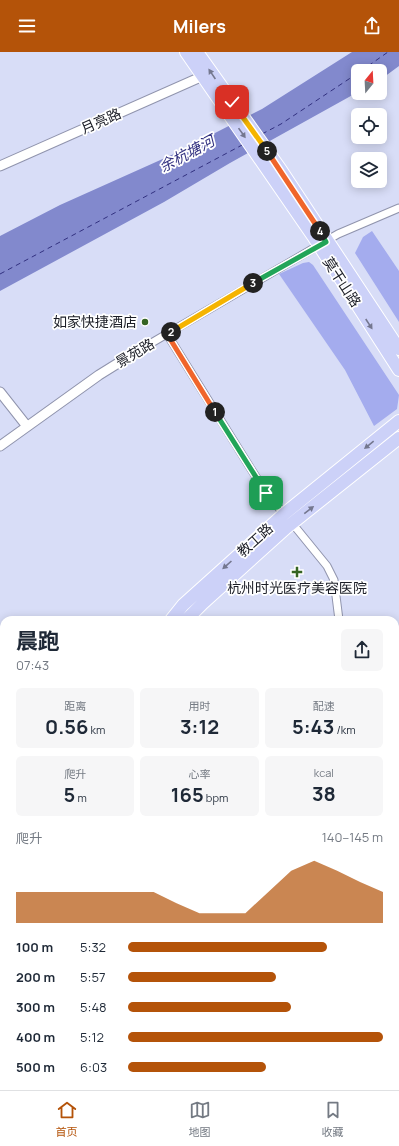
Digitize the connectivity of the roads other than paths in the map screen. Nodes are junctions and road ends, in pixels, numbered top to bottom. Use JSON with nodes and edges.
{"nodes":[{"id":1,"x":186,"y":52,"type":"edge"},
{"id":2,"x":198,"y":52,"type":"edge"},
{"id":3,"x":202,"y":76,"type":"junction"},
{"id":4,"x":224,"y":98,"type":"junction"},
{"id":5,"x":0,"y":166,"type":"edge"},
{"id":6,"x":399,"y":208,"type":"edge"},
{"id":7,"x":322,"y":244,"type":"junction"},
{"id":8,"x":167,"y":334,"type":"junction"},
{"id":9,"x":399,"y":349,"type":"edge"},
{"id":10,"x":136,"y":352,"type":"joint"},
{"id":11,"x":399,"y":370,"type":"edge"},
{"id":12,"x":0,"y":392,"type":"edge"},
{"id":13,"x":399,"y":421,"type":"edge"},
{"id":14,"x":26,"y":425,"type":"junction"},
{"id":15,"x":399,"y":438,"type":"edge"},
{"id":16,"x":0,"y":446,"type":"edge"},
{"id":17,"x":288,"y":518,"type":"junction"},
{"id":18,"x":174,"y":616,"type":"edge"},
{"id":19,"x":190,"y":616,"type":"edge"},
{"id":20,"x":338,"y":616,"type":"edge"}],
"edges":[{"from":1,"to":3,"type":"main road"},
{"from":4,"to":2,"type":"main road","one_way":true},
{"from":3,"to":4,"type":"main road"},
{"from":3,"to":5,"type":"street","name":"月亮路"},
{"from":4,"to":7,"type":"main road","name":"莫干山路"},
{"from":6,"to":7,"type":"street","name":"景苑路"},
{"from":7,"to":8,"type":"street","name":"景苑路"},
{"from":7,"to":9,"type":"main road","name":"莫干山路"},
{"from":7,"to":11,"type":"main road","name":"莫干山路","one_way":true},
{"from":8,"to":10,"type":"street","name":"景苑路"},
{"from":8,"to":17,"type":"street"},
{"from":10,"to":14,"type":"street","name":"景苑路"},
{"from":12,"to":14,"type":"street"},
{"from":13,"to":17,"type":"main road","name":"教工路","one_way":true},
{"from":14,"to":16,"type":"street","name":"景苑路"},
{"from":17,"to":15,"type":"main road","name":"教工路","one_way":true},
{"from":17,"to":18,"type":"main road","name":"教工路","one_way":true},
{"from":17,"to":19,"type":"main road","name":"教工路"},
{"from":17,"to":20,"type":"street"}]}
